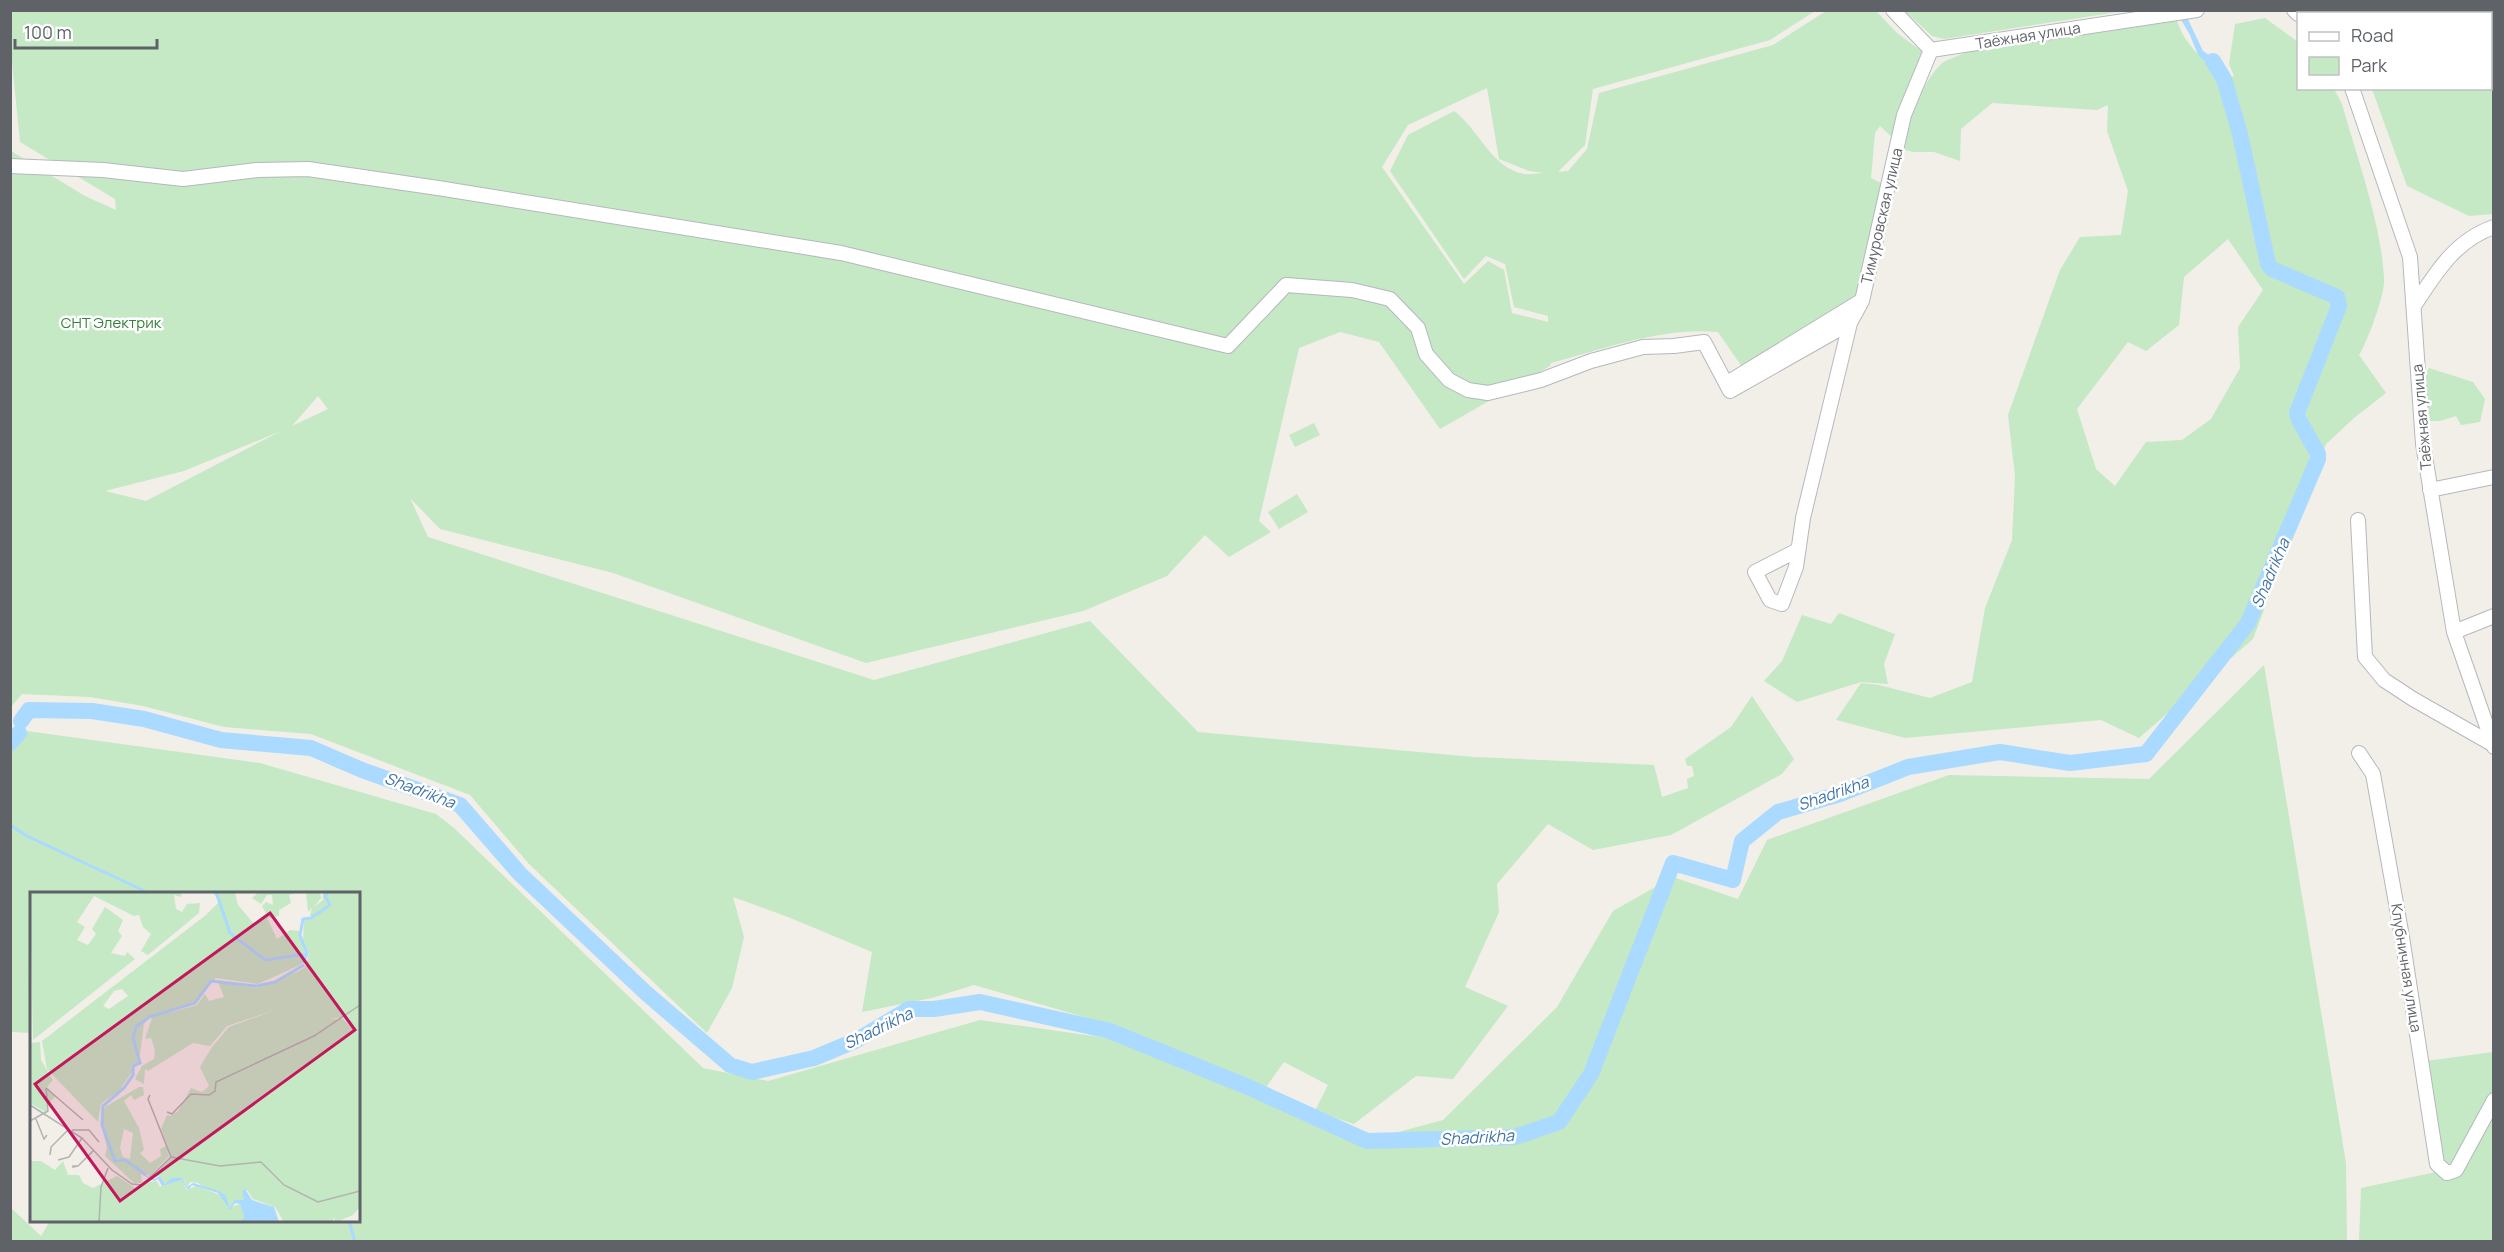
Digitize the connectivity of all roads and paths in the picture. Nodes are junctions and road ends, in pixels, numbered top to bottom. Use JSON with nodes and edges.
{"nodes":[{"id":1,"x":1893,"y":10,"type":"edge"},
{"id":2,"x":2197,"y":10,"type":"edge"},
{"id":3,"x":1931,"y":50,"type":"junction"},
{"id":4,"x":2353,"y":90,"type":"edge"},
{"id":5,"x":10,"y":166,"type":"edge"},
{"id":6,"x":2493,"y":228,"type":"edge"},
{"id":7,"x":1862,"y":301,"type":"junction"},
{"id":8,"x":2414,"y":306,"type":"junction"},
{"id":9,"x":1850,"y":323,"type":"junction"},
{"id":10,"x":1727,"y":383,"type":"junction"},
{"id":11,"x":2493,"y":477,"type":"edge"},
{"id":12,"x":2430,"y":490,"type":"junction"},
{"id":13,"x":2358,"y":520,"type":"dead end"},
{"id":14,"x":1798,"y":550,"type":"dead end"},
{"id":15,"x":2493,"y":616,"type":"edge"},
{"id":16,"x":2454,"y":632,"type":"junction"},
{"id":17,"x":2493,"y":746,"type":"edge"},
{"id":18,"x":2359,"y":753,"type":"dead end"},
{"id":19,"x":2493,"y":1100,"type":"edge"}],
"edges":[{"from":1,"to":3,"type":"street"},
{"from":2,"to":3,"type":"street","name":"Таёжная улица"},
{"from":3,"to":7,"type":"street","name":"Тимуровская улица"},
{"from":4,"to":8,"type":"street","name":"Таёжная улица"},
{"from":5,"to":10,"type":"street"},
{"from":6,"to":8,"type":"street"},
{"from":7,"to":9,"type":"street"},
{"from":7,"to":10,"type":"street","name":"Тимуровская улица"},
{"from":8,"to":12,"type":"street","name":"Таёжная улица"},
{"from":9,"to":10,"type":"street"},
{"from":9,"to":14,"type":"street"},
{"from":11,"to":12,"type":"street"},
{"from":12,"to":16,"type":"street","name":"Таёжная улица"},
{"from":13,"to":17,"type":"street"},
{"from":15,"to":16,"type":"street"},
{"from":16,"to":17,"type":"street","name":"Таёжная улица"},
{"from":18,"to":19,"type":"street","name":"Клубничная улица"}]}
